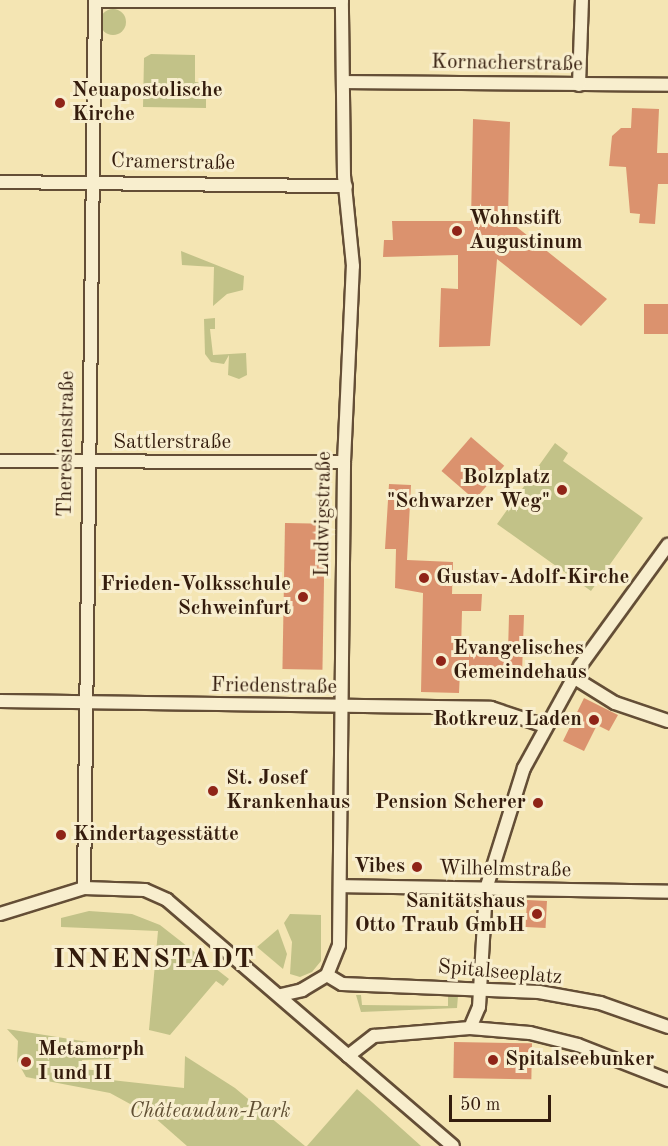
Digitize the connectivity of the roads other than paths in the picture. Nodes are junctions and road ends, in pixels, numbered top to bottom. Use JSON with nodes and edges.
{"nodes":[{"id":1,"x":582,"y":0,"type":"edge"},
{"id":2,"x":95,"y":1,"type":"edge"},
{"id":3,"x":342,"y":1,"type":"edge"},
{"id":4,"x":345,"y":82,"type":"junction"},
{"id":5,"x":579,"y":85,"type":"junction"},
{"id":6,"x":668,"y":85,"type":"edge"},
{"id":7,"x":90,"y":181,"type":"junction"},
{"id":8,"x":0,"y":182,"type":"edge"},
{"id":9,"x":346,"y":186,"type":"junction"},
{"id":10,"x":0,"y":461,"type":"edge"},
{"id":11,"x":86,"y":462,"type":"junction"},
{"id":12,"x":344,"y":462,"type":"junction"},
{"id":13,"x":668,"y":545,"type":"edge"},
{"id":14,"x":573,"y":677,"type":"junction"},
{"id":15,"x":0,"y":701,"type":"edge"},
{"id":16,"x":85,"y":704,"type":"junction"},
{"id":17,"x":342,"y":707,"type":"junction"},
{"id":18,"x":668,"y":721,"type":"edge"},
{"id":19,"x":545,"y":726,"type":"junction"},
{"id":20,"x":340,"y":886,"type":"junction"},
{"id":21,"x":84,"y":888,"type":"junction"},
{"id":22,"x":486,"y":889,"type":"junction"},
{"id":23,"x":668,"y":892,"type":"edge"},
{"id":24,"x":0,"y":914,"type":"edge"},
{"id":25,"x":327,"y":975,"type":"junction"},
{"id":26,"x":480,"y":988,"type":"junction"},
{"id":27,"x":281,"y":995,"type":"junction"},
{"id":28,"x":668,"y":1027,"type":"edge"},
{"id":29,"x":470,"y":1028,"type":"junction"},
{"id":30,"x":348,"y":1056,"type":"junction"},
{"id":31,"x":668,"y":1080,"type":"edge"},
{"id":32,"x":453,"y":1146,"type":"edge"}],
"edges":[{"from":1,"to":5,"type":"street"},
{"from":2,"to":3,"type":"street"},
{"from":2,"to":7,"type":"street","name":"Theresienstraße"},
{"from":3,"to":4,"type":"street","name":"Ludwigstraße"},
{"from":4,"to":5,"type":"street","name":"Kornacherstraße"},
{"from":4,"to":9,"type":"street","name":"Ludwigstraße"},
{"from":5,"to":6,"type":"street","name":"Kornacherstraße"},
{"from":7,"to":8,"type":"street","name":"Cramerstraße"},
{"from":7,"to":9,"type":"street","name":"Cramerstraße"},
{"from":7,"to":11,"type":"street","name":"Theresienstraße"},
{"from":9,"to":12,"type":"street","name":"Ludwigstraße"},
{"from":10,"to":11,"type":"street","name":"Sattlerstraße"},
{"from":11,"to":12,"type":"street","name":"Sattlerstraße"},
{"from":11,"to":16,"type":"street","name":"Theresienstraße"},
{"from":12,"to":17,"type":"street","name":"Ludwigstraße"},
{"from":13,"to":14,"type":"street"},
{"from":14,"to":18,"type":"street"},
{"from":14,"to":19,"type":"street"},
{"from":15,"to":16,"type":"street","name":"Friedenstraße"},
{"from":16,"to":17,"type":"street","name":"Friedenstraße"},
{"from":16,"to":21,"type":"street","name":"Theresienstraße"},
{"from":17,"to":19,"type":"street","name":"Friedenstraße"},
{"from":17,"to":20,"type":"street","name":"Ludwigstraße"},
{"from":19,"to":22,"type":"street"},
{"from":20,"to":22,"type":"street","name":"Wilhelmstraße"},
{"from":20,"to":25,"type":"street","name":"Ludwigstraße"},
{"from":21,"to":24,"type":"street"},
{"from":21,"to":27,"type":"street"},
{"from":22,"to":23,"type":"street","name":"Wilhelmstraße"},
{"from":22,"to":26,"type":"street"},
{"from":25,"to":26,"type":"street","name":"Spitalseeplatz"},
{"from":25,"to":27,"type":"street"},
{"from":26,"to":28,"type":"street","name":"Spitalseeplatz"},
{"from":26,"to":29,"type":"street"},
{"from":27,"to":30,"type":"street"},
{"from":29,"to":30,"type":"street"},
{"from":29,"to":31,"type":"street"},
{"from":30,"to":32,"type":"street"}]}
